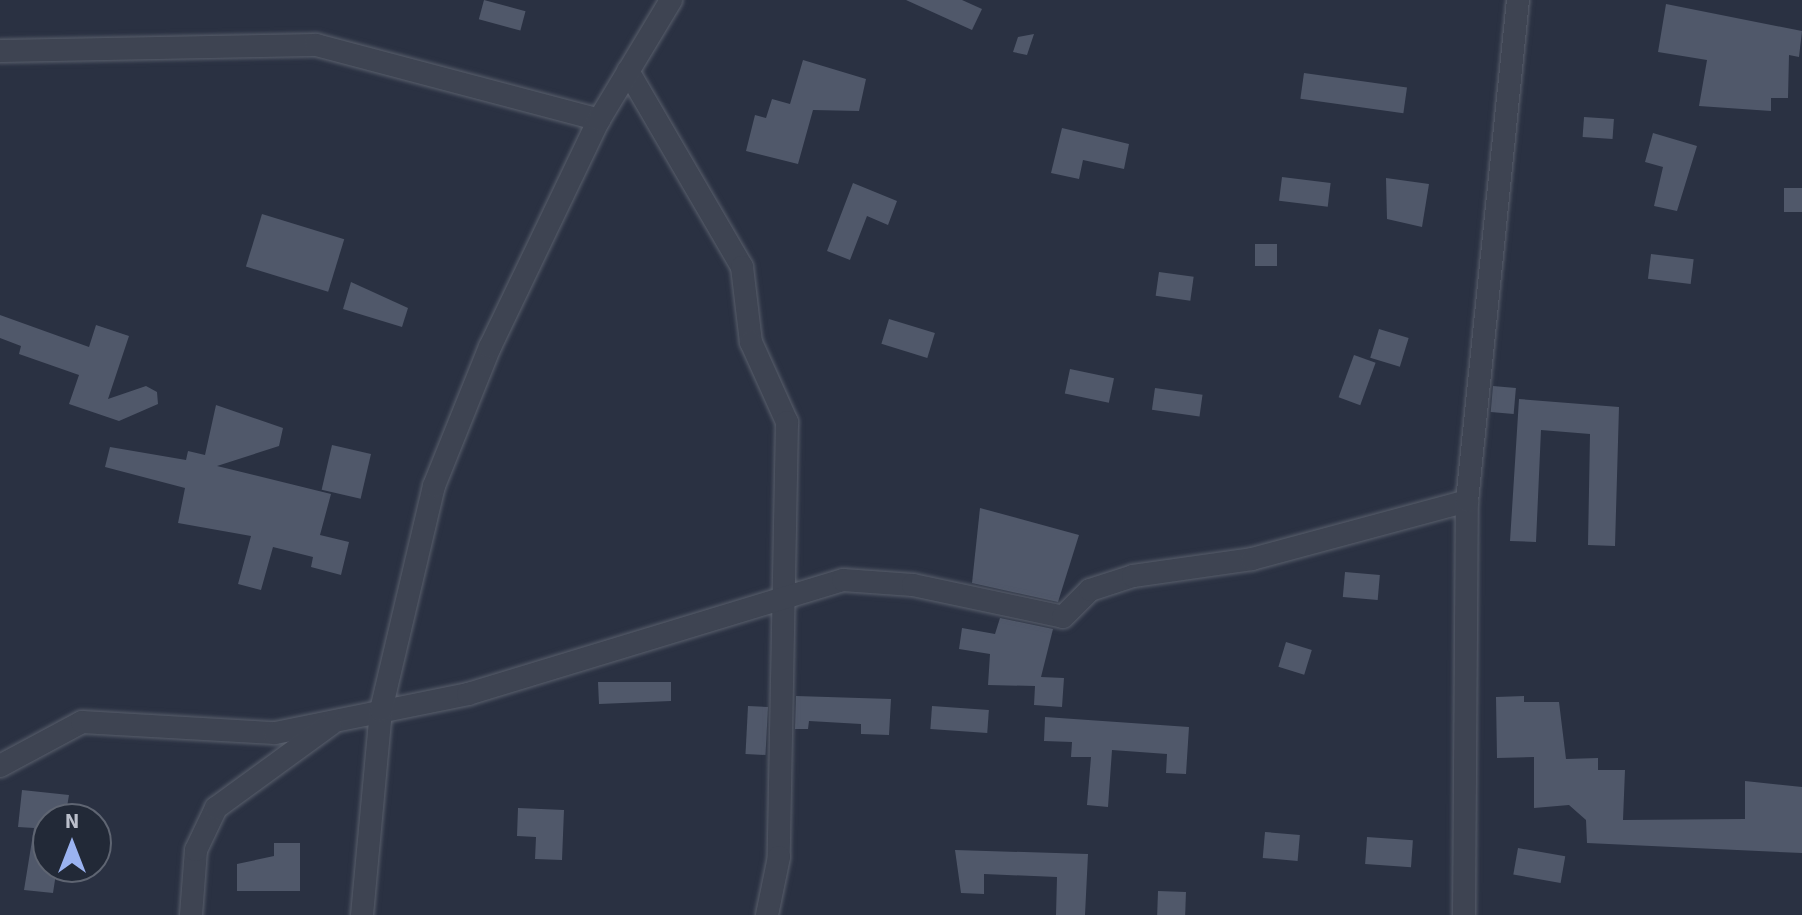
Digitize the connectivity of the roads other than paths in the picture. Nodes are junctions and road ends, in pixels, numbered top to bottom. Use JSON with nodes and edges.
{"nodes":[{"id":1,"x":671,"y":0,"type":"edge"},
{"id":2,"x":1518,"y":0,"type":"edge"},
{"id":3,"x":0,"y":51,"type":"edge"},
{"id":4,"x":628,"y":71,"type":"junction"},
{"id":5,"x":599,"y":120,"type":"junction"},
{"id":6,"x":1467,"y":501,"type":"junction"},
{"id":7,"x":788,"y":597,"type":"junction"},
{"id":8,"x":381,"y":710,"type":"junction"},
{"id":9,"x":335,"y":721,"type":"junction"},
{"id":10,"x":0,"y":766,"type":"edge"},
{"id":11,"x":191,"y":915,"type":"edge"},
{"id":12,"x":362,"y":915,"type":"edge"},
{"id":13,"x":767,"y":915,"type":"edge"},
{"id":14,"x":1464,"y":915,"type":"edge"}],
"edges":[{"from":1,"to":4,"type":"street"},
{"from":2,"to":6,"type":"street"},
{"from":3,"to":5,"type":"street"},
{"from":4,"to":5,"type":"street"},
{"from":4,"to":7,"type":"street"},
{"from":5,"to":8,"type":"street"},
{"from":6,"to":7,"type":"street"},
{"from":6,"to":14,"type":"street"},
{"from":7,"to":8,"type":"street"},
{"from":7,"to":13,"type":"street"},
{"from":8,"to":9,"type":"street"},
{"from":8,"to":12,"type":"street"},
{"from":9,"to":10,"type":"street"},
{"from":9,"to":11,"type":"street"}]}
